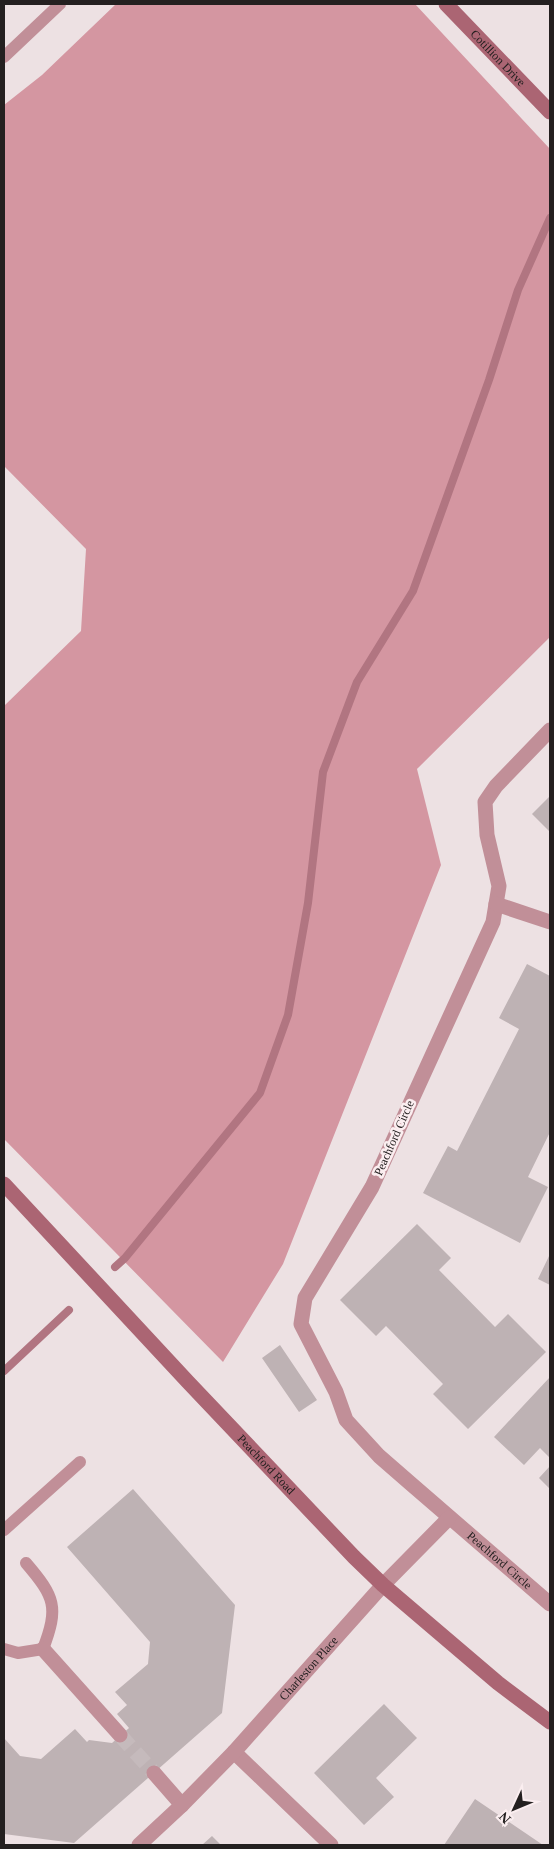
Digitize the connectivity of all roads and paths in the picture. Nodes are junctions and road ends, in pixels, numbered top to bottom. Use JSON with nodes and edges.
{"nodes":[{"id":1,"x":60,"y":4,"type":"edge"},
{"id":2,"x":446,"y":4,"type":"edge"},
{"id":3,"x":4,"y":57,"type":"edge"},
{"id":4,"x":550,"y":112,"type":"edge"},
{"id":5,"x":550,"y":730,"type":"edge"},
{"id":6,"x":496,"y":904,"type":"junction"},
{"id":7,"x":550,"y":922,"type":"edge"},
{"id":8,"x":4,"y":1184,"type":"edge"},
{"id":9,"x":80,"y":1462,"type":"dead end"},
{"id":10,"x":449,"y":1518,"type":"junction"},
{"id":11,"x":4,"y":1530,"type":"edge"},
{"id":12,"x":26,"y":1563,"type":"dead end"},
{"id":13,"x":383,"y":1585,"type":"junction"},
{"id":14,"x":550,"y":1604,"type":"edge"},
{"id":15,"x":4,"y":1649,"type":"edge"},
{"id":16,"x":43,"y":1649,"type":"junction"},
{"id":17,"x":550,"y":1722,"type":"edge"},
{"id":18,"x":120,"y":1735,"type":"tunnel mouth"},
{"id":19,"x":234,"y":1752,"type":"junction"},
{"id":20,"x":154,"y":1773,"type":"tunnel mouth"},
{"id":21,"x":182,"y":1805,"type":"junction"},
{"id":22,"x":139,"y":1845,"type":"edge"},
{"id":23,"x":331,"y":1845,"type":"edge"}],
"edges":[{"from":1,"to":3,"type":"lane"},
{"from":2,"to":4,"type":"street","name":"Cotillion Drive"},
{"from":5,"to":6,"type":"street","name":"Peachford Circle"},
{"from":6,"to":7,"type":"street"},
{"from":6,"to":10,"type":"street","name":"Peachford Circle"},
{"from":8,"to":13,"type":"street","name":"Peachford Road"},
{"from":9,"to":11,"type":"lane"},
{"from":10,"to":13,"type":"street"},
{"from":10,"to":14,"type":"street","name":"Peachford Circle"},
{"from":12,"to":16,"type":"lane"},
{"from":13,"to":17,"type":"street","name":"Peachford Road"},
{"from":13,"to":19,"type":"street","name":"Charleston Place"},
{"from":15,"to":16,"type":"lane"},
{"from":16,"to":18,"type":"street"},
{"from":19,"to":21,"type":"street","name":"Charleston Place"},
{"from":19,"to":23,"type":"street"},
{"from":20,"to":21,"type":"street"},
{"from":21,"to":22,"type":"street","name":"Charleston Place"}]}
